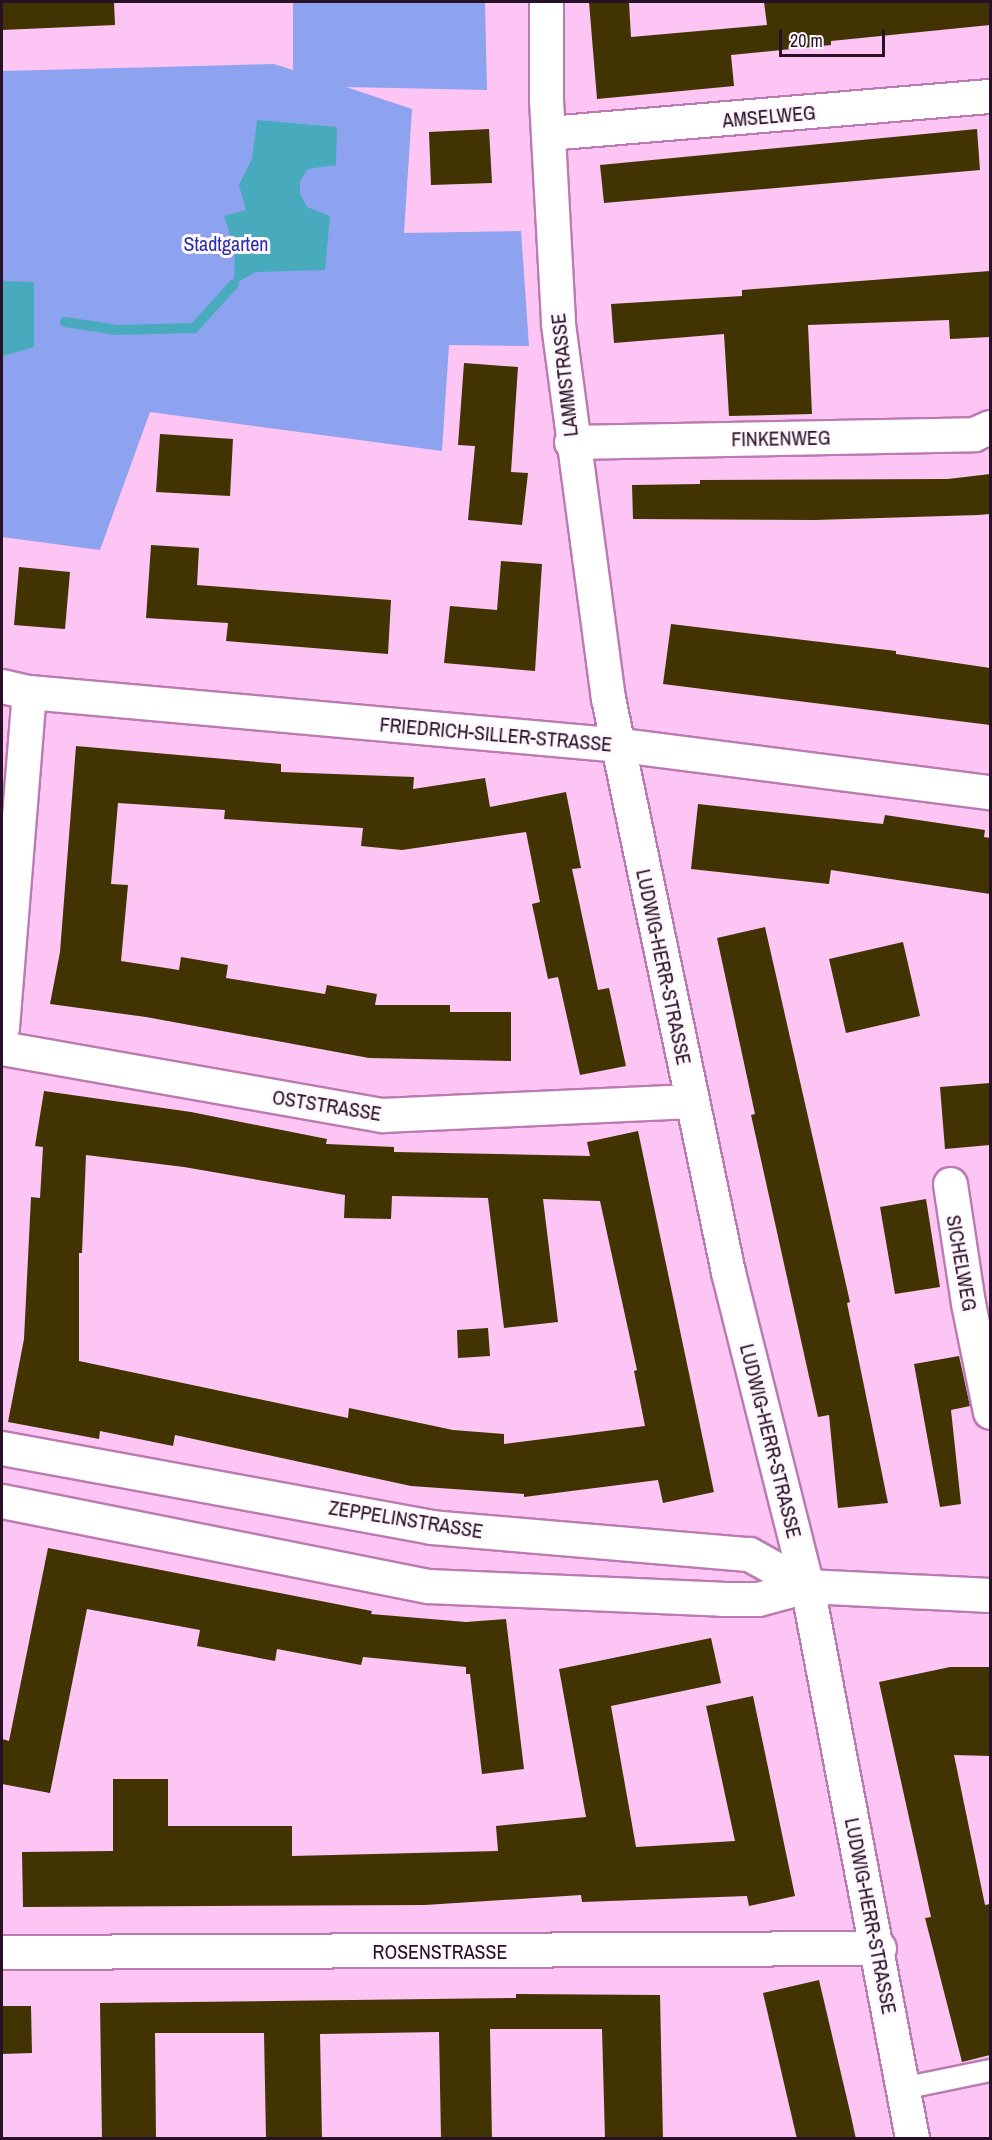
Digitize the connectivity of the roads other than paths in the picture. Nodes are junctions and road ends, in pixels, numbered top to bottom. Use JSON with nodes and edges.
{"nodes":[{"id":1,"x":546,"y":2,"type":"edge"},
{"id":2,"x":990,"y":96,"type":"edge"},
{"id":3,"x":548,"y":134,"type":"junction"},
{"id":4,"x":990,"y":427,"type":"edge"},
{"id":5,"x":571,"y":442,"type":"junction"},
{"id":6,"x":15,"y":689,"type":"edge"},
{"id":7,"x":621,"y":745,"type":"junction"},
{"id":8,"x":990,"y":792,"type":"edge"},
{"id":9,"x":2,"y":1027,"type":"edge"},
{"id":10,"x":2,"y":1048,"type":"edge"},
{"id":11,"x":692,"y":1101,"type":"junction"},
{"id":12,"x":950,"y":1184,"type":"dead end"},
{"id":13,"x":990,"y":1412,"type":"edge"},
{"id":14,"x":2,"y":1448,"type":"edge"},
{"id":15,"x":2,"y":1501,"type":"edge"},
{"id":16,"x":807,"y":1586,"type":"junction"},
{"id":17,"x":990,"y":1595,"type":"edge"},
{"id":18,"x":879,"y":1948,"type":"junction"},
{"id":19,"x":2,"y":1952,"type":"edge"},
{"id":20,"x":990,"y":2070,"type":"edge"},
{"id":21,"x":902,"y":2088,"type":"junction"},
{"id":22,"x":912,"y":2139,"type":"edge"}],
"edges":[{"from":1,"to":3,"type":"street","name":"LAMMSTRASSE"},
{"from":2,"to":3,"type":"street","name":"AMSELWEG"},
{"from":3,"to":5,"type":"street","name":"LAMMSTRASSE"},
{"from":4,"to":5,"type":"street","name":"FINKENWEG"},
{"from":5,"to":7,"type":"street","name":"LAMMSTRASSE"},
{"from":6,"to":7,"type":"street","name":"FRIEDRICH-SILLER-STRASSE"},
{"from":6,"to":9,"type":"street"},
{"from":7,"to":8,"type":"street","name":"FRIEDRICH-SILLER-STRASSE"},
{"from":7,"to":11,"type":"street","name":"LUDWIG-HERR-STRASSE"},
{"from":10,"to":11,"type":"street","name":"OSTSTRASSE"},
{"from":11,"to":16,"type":"street","name":"LUDWIG-HERR-STRASSE"},
{"from":12,"to":13,"type":"street","name":"SICHELWEG"},
{"from":14,"to":16,"type":"street","name":"ZEPPELINSTRASSE"},
{"from":15,"to":16,"type":"street","name":"ZEPPELINSTRASSE"},
{"from":16,"to":17,"type":"street","name":"ZEPPELINSTRASSE"},
{"from":16,"to":18,"type":"street","name":"LUDWIG-HERR-STRASSE"},
{"from":18,"to":19,"type":"street","name":"ROSENSTRASSE"},
{"from":18,"to":21,"type":"street","name":"LUDWIG-HERR-STRASSE"},
{"from":20,"to":21,"type":"lane"},
{"from":21,"to":22,"type":"street","name":"LUDWIG-HERR-STRASSE"}]}
